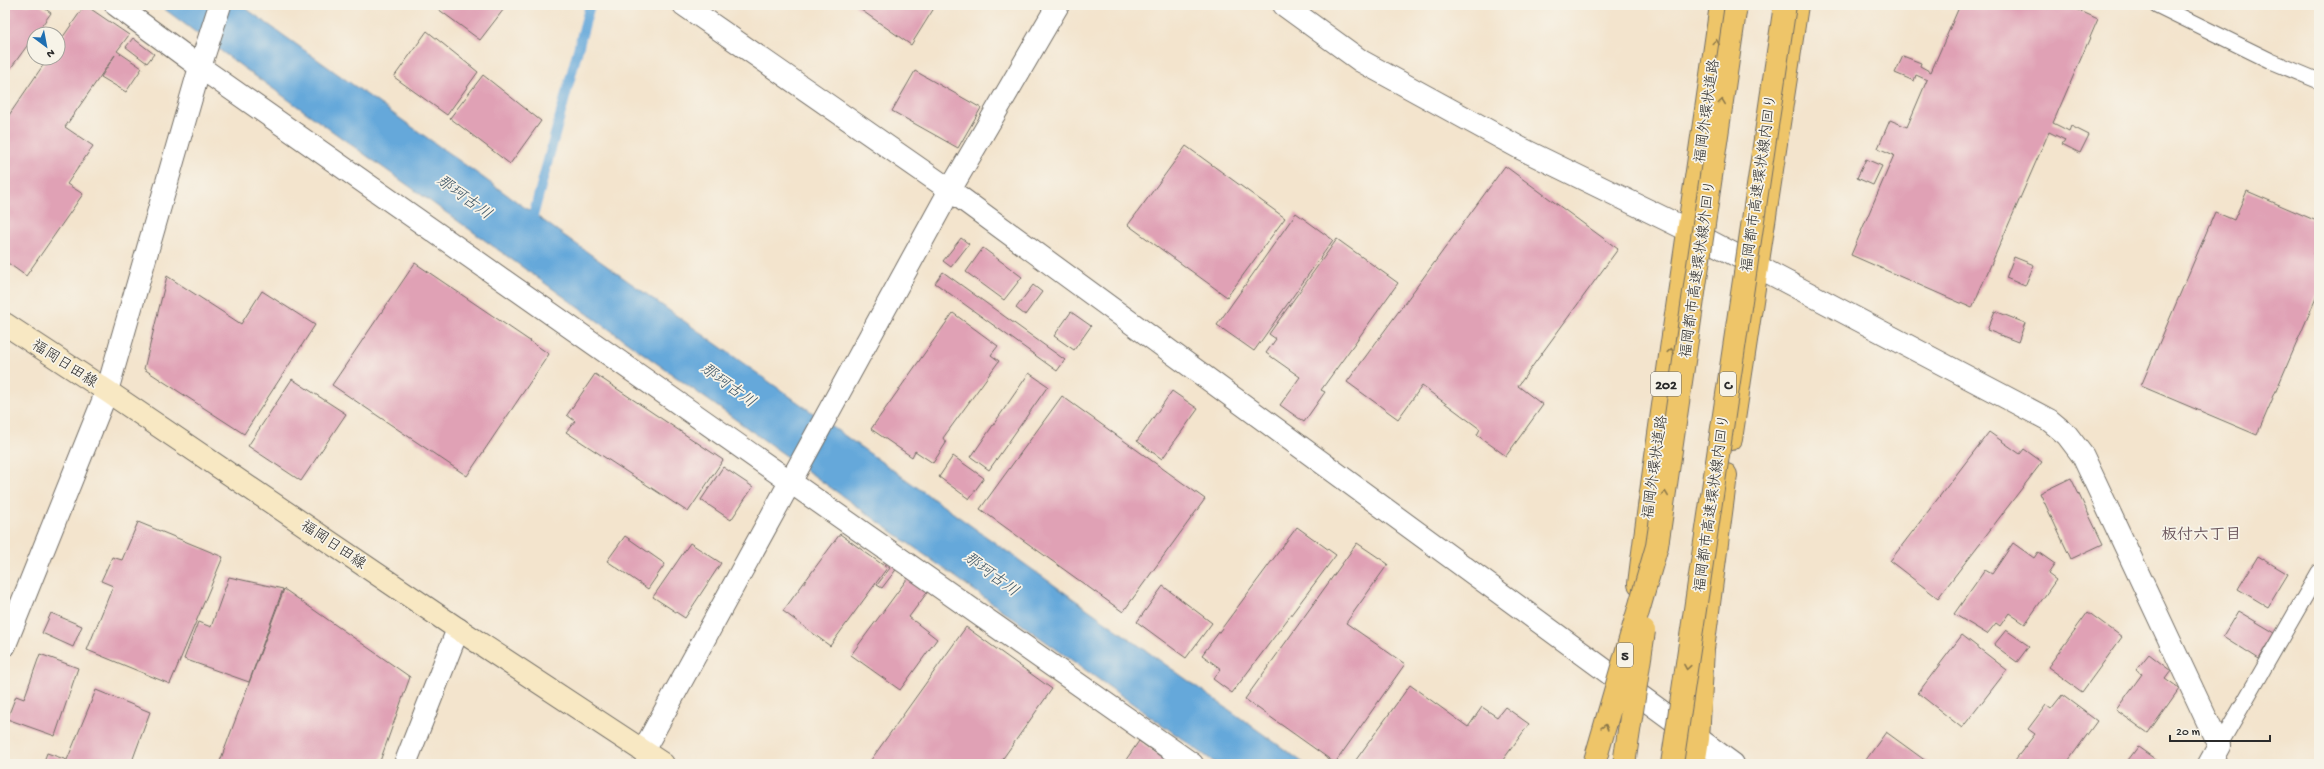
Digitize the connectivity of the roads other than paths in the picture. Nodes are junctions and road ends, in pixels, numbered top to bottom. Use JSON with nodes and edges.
{"nodes":[{"id":1,"x":116,"y":5,"type":"edge"},
{"id":2,"x":220,"y":5,"type":"edge"},
{"id":3,"x":684,"y":5,"type":"edge"},
{"id":4,"x":1058,"y":5,"type":"edge"},
{"id":5,"x":1284,"y":5,"type":"edge"},
{"id":6,"x":1721,"y":5,"type":"edge"},
{"id":7,"x":1736,"y":5,"type":"edge"},
{"id":8,"x":1785,"y":5,"type":"edge"},
{"id":9,"x":1797,"y":5,"type":"edge"},
{"id":10,"x":2157,"y":5,"type":"edge"},
{"id":11,"x":200,"y":67,"type":"junction"},
{"id":12,"x":2319,"y":81,"type":"edge"},
{"id":13,"x":950,"y":190,"type":"junction"},
{"id":14,"x":1690,"y":231,"type":"junction"},
{"id":15,"x":1758,"y":268,"type":"junction"},
{"id":16,"x":5,"y":324,"type":"edge"},
{"id":17,"x":108,"y":391,"type":"junction"},
{"id":18,"x":790,"y":482,"type":"junction"},
{"id":19,"x":1657,"y":546,"type":"junction"},
{"id":20,"x":2319,"y":572,"type":"edge"},
{"id":21,"x":458,"y":629,"type":"junction"},
{"id":22,"x":5,"y":645,"type":"edge"},
{"id":23,"x":1627,"y":687,"type":"junction"},
{"id":24,"x":1698,"y":739,"type":"junction"},
{"id":25,"x":643,"y":751,"type":"junction"},
{"id":26,"x":2214,"y":755,"type":"edge"},
{"id":27,"x":405,"y":764,"type":"edge"},
{"id":28,"x":663,"y":764,"type":"edge"},
{"id":29,"x":1192,"y":764,"type":"edge"},
{"id":30,"x":1594,"y":764,"type":"edge"},
{"id":31,"x":1616,"y":764,"type":"edge"},
{"id":32,"x":1624,"y":764,"type":"edge"},
{"id":33,"x":1672,"y":764,"type":"edge"},
{"id":34,"x":1694,"y":764,"type":"edge"},
{"id":35,"x":1733,"y":764,"type":"edge"}],
"edges":[{"from":1,"to":11,"type":"street"},
{"from":2,"to":11,"type":"street"},
{"from":3,"to":13,"type":"street"},
{"from":4,"to":13,"type":"street"},
{"from":5,"to":14,"type":"street"},
{"from":14,"to":6,"type":"highway","name":"福岡外環状道路","number":"202","one_way":true},
{"from":19,"to":7,"type":"highway","name":"福岡都市高速環状線外回り","one_way":true,"bridge":true},
{"from":8,"to":33,"type":"highway","name":"福岡都市高速環状線内回り","number":"C","one_way":true,"bridge":true},
{"from":9,"to":15,"type":"highway"},
{"from":10,"to":12,"type":"lane"},
{"from":11,"to":17,"type":"street"},
{"from":11,"to":18,"type":"street"},
{"from":13,"to":18,"type":"street"},
{"from":13,"to":23,"type":"street"},
{"from":14,"to":15,"type":"street"},
{"from":23,"to":14,"type":"highway","name":"福岡外環状道路","number":"202","one_way":true},
{"from":15,"to":24,"type":"highway"},
{"from":15,"to":26,"type":"street"},
{"from":16,"to":17,"type":"main road","name":"福岡日田線"},
{"from":17,"to":21,"type":"main road","name":"福岡日田線"},
{"from":17,"to":22,"type":"street"},
{"from":18,"to":25,"type":"street"},
{"from":18,"to":29,"type":"street"},
{"from":30,"to":19,"type":"highway","name":"福岡都市高速環状線外回り","number":"5","one_way":true,"bridge":true},
{"from":19,"to":32,"type":"highway","bridge":true},
{"from":20,"to":26,"type":"lane"},
{"from":21,"to":25,"type":"main road","name":"福岡日田線"},
{"from":21,"to":27,"type":"street"},
{"from":23,"to":24,"type":"street"},
{"from":23,"to":31,"type":"highway","name":"福岡外環状道路","number":"202"},
{"from":24,"to":34,"type":"highway"},
{"from":24,"to":35,"type":"street"},
{"from":25,"to":28,"type":"main road","name":"福岡日田線"}]}
